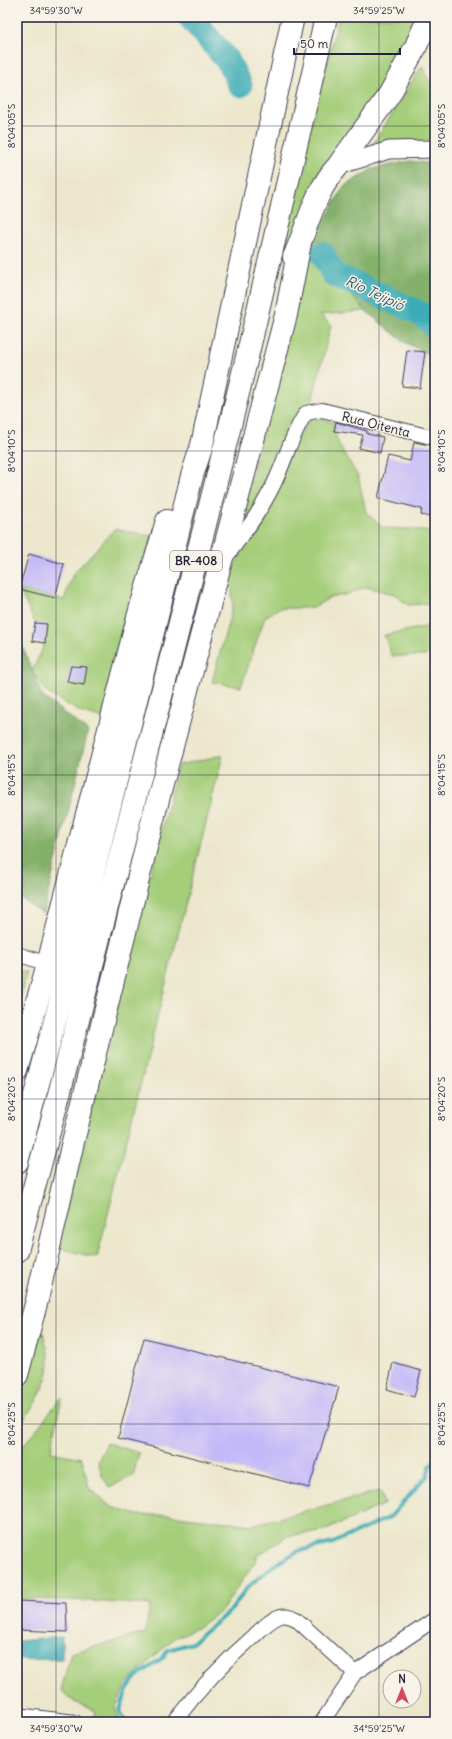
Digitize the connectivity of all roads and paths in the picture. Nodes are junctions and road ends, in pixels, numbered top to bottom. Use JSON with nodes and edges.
{"nodes":[{"id":1,"x":294,"y":17,"type":"edge"},
{"id":2,"x":326,"y":17,"type":"edge"},
{"id":3,"x":429,"y":17,"type":"edge"},
{"id":4,"x":435,"y":149,"type":"edge"},
{"id":5,"x":338,"y":166,"type":"junction"},
{"id":6,"x":300,"y":243,"type":"junction"},
{"id":7,"x":248,"y":353,"type":"junction"},
{"id":8,"x":435,"y":438,"type":"edge"},
{"id":9,"x":192,"y":476,"type":"junction"},
{"id":10,"x":220,"y":564,"type":"junction"},
{"id":11,"x":17,"y":954,"type":"edge"},
{"id":12,"x":48,"y":964,"type":"junction"},
{"id":13,"x":17,"y":1071,"type":"edge"},
{"id":14,"x":17,"y":1162,"type":"edge"},
{"id":15,"x":17,"y":1252,"type":"edge"},
{"id":16,"x":17,"y":1375,"type":"edge"},
{"id":17,"x":435,"y":1619,"type":"edge"},
{"id":18,"x":355,"y":1673,"type":"junction"},
{"id":19,"x":17,"y":1715,"type":"edge"},
{"id":20,"x":75,"y":1722,"type":"edge"},
{"id":21,"x":174,"y":1722,"type":"edge"},
{"id":22,"x":322,"y":1722,"type":"edge"}],
"edges":[{"from":1,"to":9,"type":"highway","number":"BR-408"},
{"from":2,"to":7,"type":"highway","number":"BR-408"},
{"from":3,"to":5,"type":"highway"},
{"from":4,"to":5,"type":"street"},
{"from":5,"to":6,"type":"highway"},
{"from":6,"to":7,"type":"highway"},
{"from":6,"to":10,"type":"highway"},
{"from":7,"to":15,"type":"highway","number":"BR-408"},
{"from":8,"to":10,"type":"street","name":"Rua Oitenta"},
{"from":9,"to":12,"type":"highway"},
{"from":9,"to":14,"type":"highway","number":"BR-408"},
{"from":10,"to":16,"type":"highway"},
{"from":11,"to":12,"type":"street"},
{"from":12,"to":13,"type":"highway"},
{"from":17,"to":18,"type":"street"},
{"from":18,"to":21,"type":"street"},
{"from":18,"to":22,"type":"street"},
{"from":19,"to":20,"type":"street"}]}
